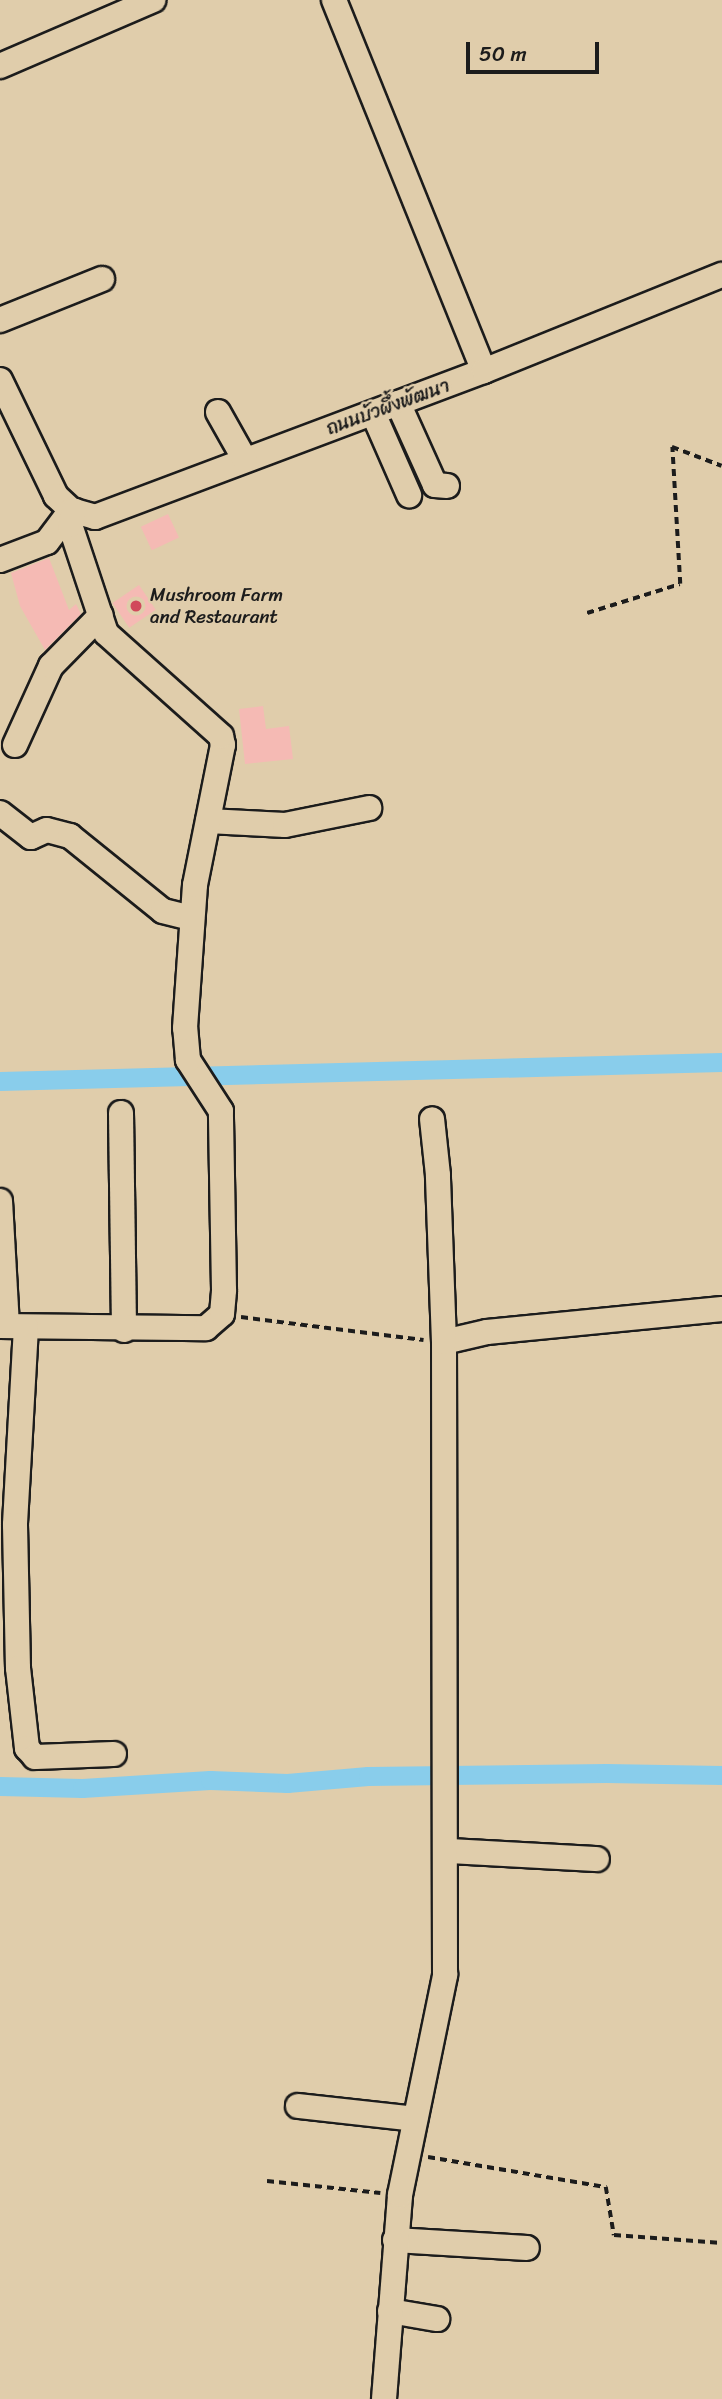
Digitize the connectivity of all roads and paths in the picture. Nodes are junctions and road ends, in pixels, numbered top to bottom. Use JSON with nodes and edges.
{"nodes":[{"id":1,"x":153,"y":0,"type":"edge"},
{"id":2,"x":334,"y":0,"type":"edge"},
{"id":3,"x":0,"y":66,"type":"edge"},
{"id":4,"x":722,"y":275,"type":"edge"},
{"id":5,"x":102,"y":279,"type":"dead end"},
{"id":6,"x":0,"y":320,"type":"edge"},
{"id":7,"x":484,"y":371,"type":"junction"},
{"id":8,"x":0,"y":380,"type":"edge"},
{"id":9,"x":398,"y":403,"type":"junction"},
{"id":10,"x":218,"y":412,"type":"dead end"},
{"id":11,"x":373,"y":413,"type":"junction"},
{"id":12,"x":245,"y":460,"type":"junction"},
{"id":13,"x":722,"y":466,"type":"edge"},
{"id":14,"x":447,"y":486,"type":"dead end"},
{"id":15,"x":409,"y":495,"type":"dead end"},
{"id":16,"x":67,"y":506,"type":"junction"},
{"id":17,"x":0,"y":560,"type":"edge"},
{"id":18,"x":587,"y":613,"type":"dead end"},
{"id":19,"x":101,"y":615,"type":"junction"},
{"id":20,"x":15,"y":744,"type":"dead end"},
{"id":21,"x":369,"y":808,"type":"dead end"},
{"id":22,"x":0,"y":813,"type":"edge"},
{"id":23,"x":208,"y":821,"type":"junction"},
{"id":24,"x":192,"y":918,"type":"junction"},
{"id":25,"x":121,"y":1114,"type":"dead end"},
{"id":26,"x":432,"y":1119,"type":"dead end"},
{"id":27,"x":0,"y":1201,"type":"edge"},
{"id":28,"x":722,"y":1309,"type":"edge"},
{"id":29,"x":222,"y":1314,"type":"junction"},
{"id":30,"x":11,"y":1327,"type":"edge"},
{"id":31,"x":124,"y":1330,"type":"junction"},
{"id":32,"x":444,"y":1342,"type":"junction"},
{"id":33,"x":114,"y":1754,"type":"dead end"},
{"id":34,"x":447,"y":1851,"type":"junction"},
{"id":35,"x":597,"y":1859,"type":"dead end"},
{"id":36,"x":298,"y":2106,"type":"dead end"},
{"id":37,"x":415,"y":2119,"type":"junction"},
{"id":38,"x":408,"y":2154,"type":"junction"},
{"id":39,"x":267,"y":2181,"type":"dead end"},
{"id":40,"x":400,"y":2195,"type":"junction"},
{"id":41,"x":395,"y":2240,"type":"junction"},
{"id":42,"x":722,"y":2243,"type":"edge"},
{"id":43,"x":527,"y":2248,"type":"dead end"},
{"id":44,"x":390,"y":2311,"type":"junction"},
{"id":45,"x":437,"y":2319,"type":"dead end"},
{"id":46,"x":384,"y":2399,"type":"edge"}],
"edges":[{"from":1,"to":3,"type":"street"},
{"from":2,"to":7,"type":"street"},
{"from":4,"to":7,"type":"street","name":"ถนนบัวผึ้งพัฒนา"},
{"from":5,"to":6,"type":"street"},
{"from":7,"to":9,"type":"street","name":"ถนนบัวผึ้งพัฒนา"},
{"from":8,"to":16,"type":"street"},
{"from":9,"to":11,"type":"street","name":"ถนนบัวผึ้งพัฒนา"},
{"from":9,"to":14,"type":"street"},
{"from":10,"to":12,"type":"street"},
{"from":11,"to":12,"type":"street","name":"ถนนบัวผึ้งพัฒนา"},
{"from":11,"to":15,"type":"street"},
{"from":12,"to":16,"type":"street","name":"ถนนบัวผึ้งพัฒนา"},
{"from":13,"to":18,"type":"path"},
{"from":16,"to":17,"type":"street"},
{"from":16,"to":19,"type":"street"},
{"from":19,"to":20,"type":"street"},
{"from":19,"to":23,"type":"street"},
{"from":21,"to":23,"type":"street"},
{"from":22,"to":24,"type":"street"},
{"from":23,"to":24,"type":"street"},
{"from":24,"to":29,"type":"street"},
{"from":25,"to":31,"type":"street"},
{"from":26,"to":32,"type":"street"},
{"from":27,"to":30,"type":"street"},
{"from":28,"to":32,"type":"street"},
{"from":29,"to":31,"type":"street"},
{"from":29,"to":32,"type":"path"},
{"from":30,"to":31,"type":"street"},
{"from":30,"to":33,"type":"street"},
{"from":32,"to":34,"type":"street"},
{"from":34,"to":35,"type":"street"},
{"from":34,"to":37,"type":"street"},
{"from":36,"to":37,"type":"street"},
{"from":37,"to":38,"type":"street"},
{"from":38,"to":40,"type":"street"},
{"from":38,"to":42,"type":"path"},
{"from":39,"to":40,"type":"path"},
{"from":40,"to":41,"type":"street"},
{"from":41,"to":43,"type":"street"},
{"from":41,"to":44,"type":"street"},
{"from":44,"to":45,"type":"street"},
{"from":44,"to":46,"type":"street"}]}
